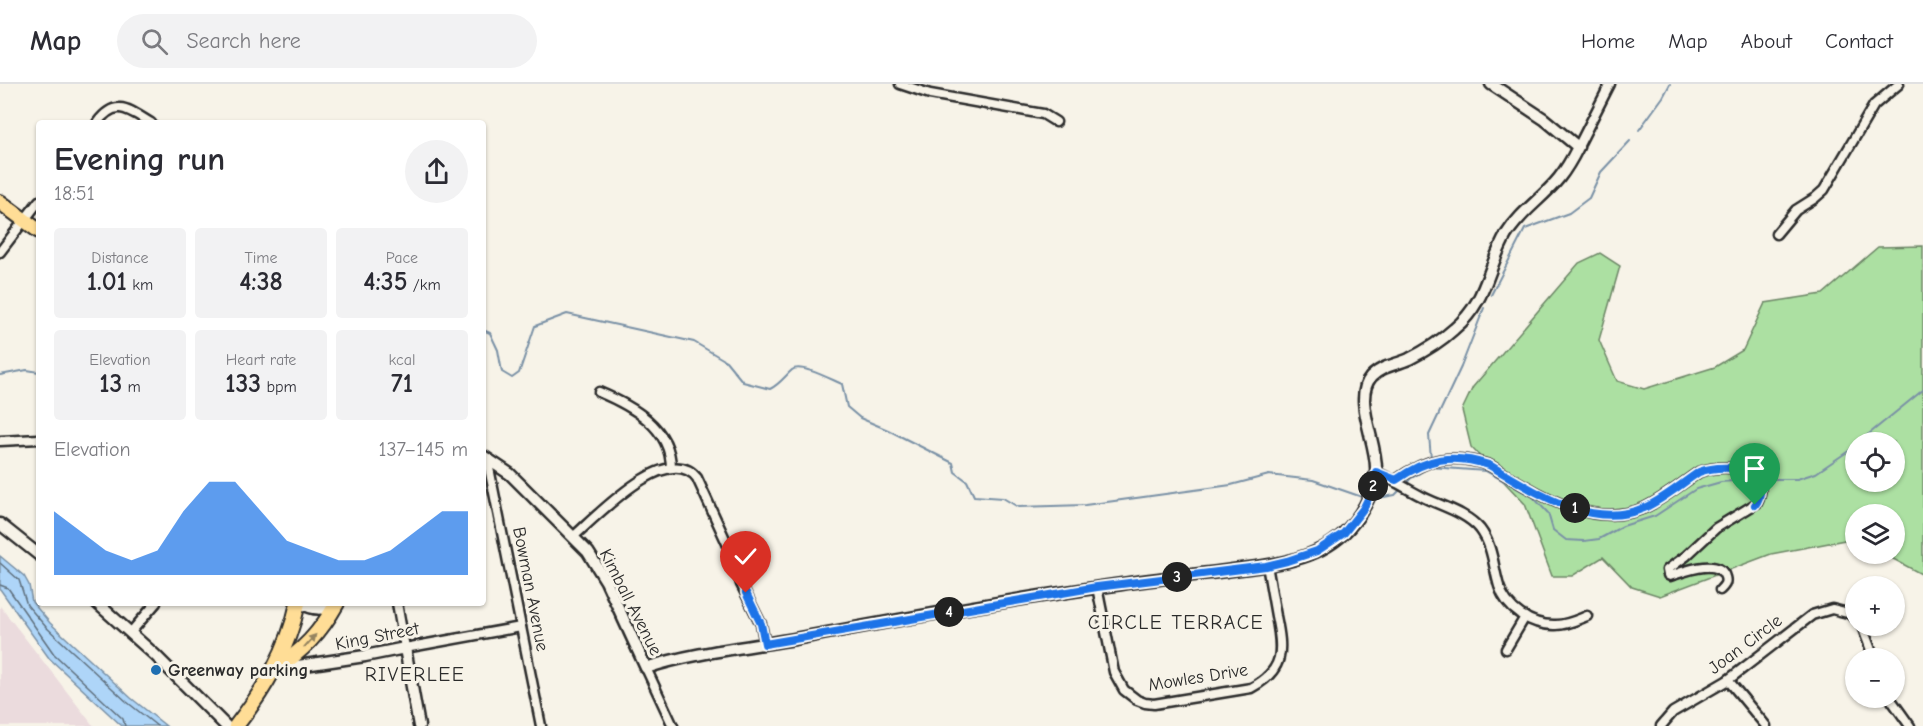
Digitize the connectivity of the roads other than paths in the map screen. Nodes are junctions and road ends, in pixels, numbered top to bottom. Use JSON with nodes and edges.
{"nodes":[{"id":1,"x":900,"y":84,"type":"edge"},
{"id":2,"x":1491,"y":84,"type":"edge"},
{"id":3,"x":1610,"y":84,"type":"edge"},
{"id":4,"x":1899,"y":84,"type":"edge"},
{"id":5,"x":100,"y":120,"type":"edge"},
{"id":6,"x":146,"y":120,"type":"edge"},
{"id":7,"x":1056,"y":122,"type":"dead end"},
{"id":8,"x":1578,"y":147,"type":"junction"},
{"id":9,"x":0,"y":202,"type":"edge"},
{"id":10,"x":36,"y":205,"type":"edge"},
{"id":11,"x":25,"y":220,"type":"junction"},
{"id":12,"x":36,"y":229,"type":"edge"},
{"id":13,"x":1776,"y":234,"type":"dead end"},
{"id":14,"x":0,"y":252,"type":"edge"},
{"id":15,"x":599,"y":392,"type":"dead end"},
{"id":16,"x":36,"y":440,"type":"edge"},
{"id":17,"x":0,"y":441,"type":"edge"},
{"id":18,"x":486,"y":458,"type":"edge"},
{"id":19,"x":486,"y":462,"type":"edge"},
{"id":20,"x":671,"y":468,"type":"junction"},
{"id":21,"x":1376,"y":472,"type":"junction"},
{"id":22,"x":1398,"y":481,"type":"junction"},
{"id":23,"x":0,"y":524,"type":"edge"},
{"id":24,"x":573,"y":537,"type":"junction"},
{"id":25,"x":36,"y":553,"type":"edge"},
{"id":26,"x":1266,"y":566,"type":"junction"},
{"id":27,"x":1097,"y":587,"type":"junction"},
{"id":28,"x":1720,"y":590,"type":"dead end"},
{"id":29,"x":101,"y":606,"type":"edge"},
{"id":30,"x":153,"y":606,"type":"edge"},
{"id":31,"x":298,"y":606,"type":"edge"},
{"id":32,"x":308,"y":606,"type":"edge"},
{"id":33,"x":331,"y":606,"type":"edge"},
{"id":34,"x":334,"y":606,"type":"edge"},
{"id":35,"x":398,"y":606,"type":"edge"},
{"id":36,"x":1845,"y":613,"type":"edge"},
{"id":37,"x":1587,"y":616,"type":"dead end"},
{"id":38,"x":1525,"y":617,"type":"junction"},
{"id":39,"x":521,"y":627,"type":"junction"},
{"id":40,"x":131,"y":632,"type":"junction"},
{"id":41,"x":765,"y":644,"type":"junction"},
{"id":42,"x":405,"y":648,"type":"junction"},
{"id":43,"x":1506,"y":649,"type":"dead end"},
{"id":44,"x":646,"y":668,"type":"junction"},
{"id":45,"x":274,"y":670,"type":"junction"},
{"id":46,"x":1728,"y":680,"type":"junction"},
{"id":47,"x":1897,"y":708,"type":"edge"},
{"id":48,"x":226,"y":726,"type":"edge"},
{"id":49,"x":236,"y":726,"type":"edge"},
{"id":50,"x":419,"y":726,"type":"edge"},
{"id":51,"x":541,"y":726,"type":"edge"},
{"id":52,"x":673,"y":726,"type":"edge"},
{"id":53,"x":1660,"y":726,"type":"edge"},
{"id":54,"x":1766,"y":726,"type":"edge"},
{"id":55,"x":1910,"y":726,"type":"edge"}],
"edges":[{"from":1,"to":7,"type":"street"},
{"from":2,"to":8,"type":"street"},
{"from":3,"to":8,"type":"street"},
{"from":4,"to":13,"type":"street"},
{"from":5,"to":6,"type":"street"},
{"from":8,"to":21,"type":"street"},
{"from":9,"to":11,"type":"main road"},
{"from":10,"to":11,"type":"street"},
{"from":11,"to":12,"type":"main road"},
{"from":11,"to":14,"type":"street"},
{"from":15,"to":20,"type":"street"},
{"from":16,"to":17,"type":"street"},
{"from":18,"to":24,"type":"street","name":"Kimball Avenue"},
{"from":19,"to":39,"type":"street","name":"Bowman Avenue"},
{"from":20,"to":24,"type":"street"},
{"from":20,"to":41,"type":"street"},
{"from":21,"to":22,"type":"street"},
{"from":21,"to":26,"type":"street"},
{"from":22,"to":28,"type":"street"},
{"from":22,"to":38,"type":"street"},
{"from":23,"to":25,"type":"street"},
{"from":24,"to":44,"type":"street","name":"Kimball Avenue"},
{"from":26,"to":27,"type":"street"},
{"from":26,"to":27,"type":"street","name":"Mowles Drive"},
{"from":27,"to":41,"type":"street"},
{"from":29,"to":40,"type":"street"},
{"from":30,"to":40,"type":"street"},
{"from":31,"to":45,"type":"main road"},
{"from":32,"to":33,"type":"street"},
{"from":45,"to":34,"type":"main road","one_way":true},
{"from":35,"to":42,"type":"street"},
{"from":36,"to":46,"type":"street","name":"Joan Circle"},
{"from":37,"to":38,"type":"street"},
{"from":38,"to":43,"type":"street"},
{"from":39,"to":42,"type":"street","name":"King Street"},
{"from":39,"to":51,"type":"street","name":"Bowman Avenue"},
{"from":40,"to":48,"type":"street"},
{"from":41,"to":44,"type":"street"},
{"from":42,"to":45,"type":"street","name":"King Street"},
{"from":42,"to":50,"type":"street"},
{"from":44,"to":52,"type":"street","name":"Kimball Avenue"},
{"from":45,"to":49,"type":"main road"},
{"from":46,"to":53,"type":"street","name":"Joan Circle"},
{"from":46,"to":54,"type":"street"},
{"from":47,"to":55,"type":"street"}]}
